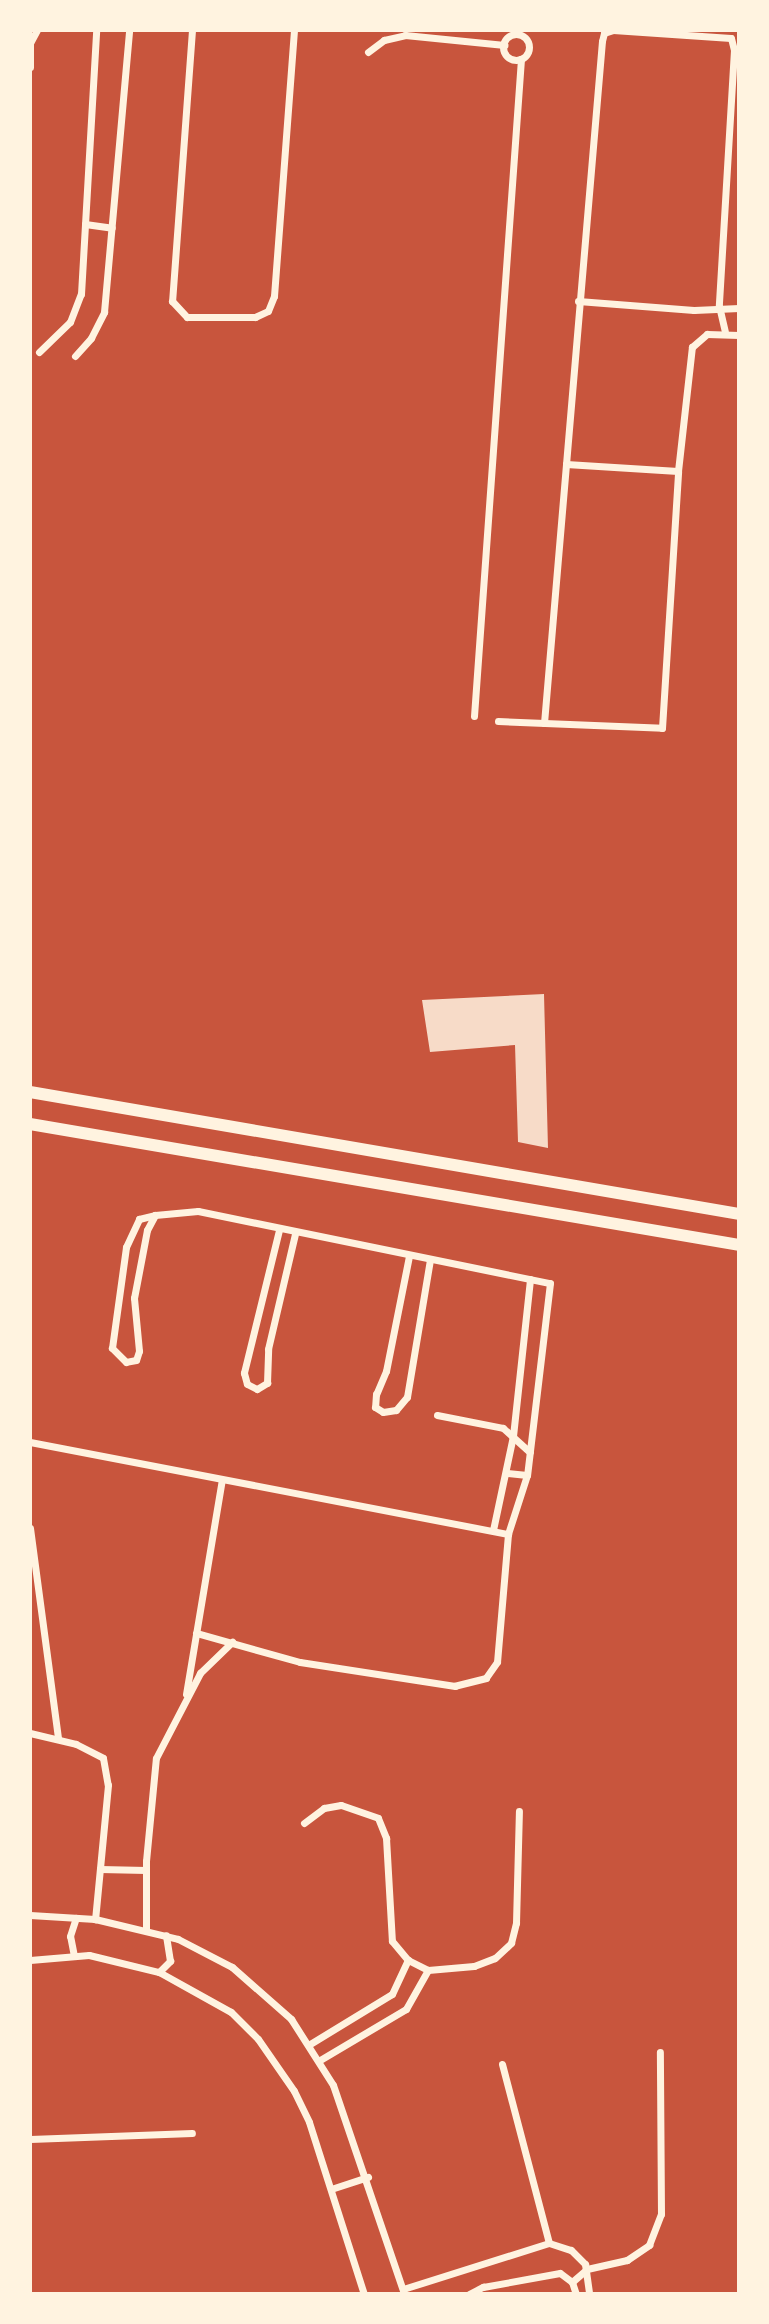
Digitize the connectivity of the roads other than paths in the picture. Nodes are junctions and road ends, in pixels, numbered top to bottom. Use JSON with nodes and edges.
{"nodes":[{"id":1,"x":37,"y":30,"type":"edge"},
{"id":2,"x":96,"y":30,"type":"edge"},
{"id":3,"x":129,"y":30,"type":"edge"},
{"id":4,"x":192,"y":30,"type":"edge"},
{"id":5,"x":294,"y":30,"type":"edge"},
{"id":6,"x":613,"y":30,"type":"edge"},
{"id":7,"x":510,"y":32,"type":"edge"},
{"id":8,"x":30,"y":42,"type":"edge"},
{"id":9,"x":504,"y":45,"type":"junction"},
{"id":10,"x":368,"y":52,"type":"dead end"},
{"id":11,"x":521,"y":59,"type":"junction"},
{"id":12,"x":30,"y":67,"type":"edge"},
{"id":13,"x":85,"y":224,"type":"junction"},
{"id":14,"x":112,"y":228,"type":"junction"},
{"id":15,"x":578,"y":301,"type":"junction"},
{"id":16,"x":719,"y":306,"type":"junction"},
{"id":17,"x":739,"y":308,"type":"edge"},
{"id":18,"x":725,"y":331,"type":"junction"},
{"id":19,"x":739,"y":335,"type":"edge"},
{"id":20,"x":39,"y":352,"type":"dead end"},
{"id":21,"x":75,"y":356,"type":"dead end"},
{"id":22,"x":566,"y":464,"type":"junction"},
{"id":23,"x":678,"y":471,"type":"junction"},
{"id":24,"x":474,"y":716,"type":"dead end"},
{"id":25,"x":498,"y":721,"type":"dead end"},
{"id":26,"x":544,"y":723,"type":"junction"},
{"id":27,"x":30,"y":1092,"type":"edge"},
{"id":28,"x":30,"y":1125,"type":"edge"},
{"id":29,"x":739,"y":1214,"type":"edge"},
{"id":30,"x":155,"y":1215,"type":"junction"},
{"id":31,"x":279,"y":1230,"type":"junction"},
{"id":32,"x":295,"y":1234,"type":"junction"},
{"id":33,"x":739,"y":1245,"type":"edge"},
{"id":34,"x":409,"y":1256,"type":"junction"},
{"id":35,"x":430,"y":1260,"type":"junction"},
{"id":36,"x":530,"y":1279,"type":"junction"},
{"id":37,"x":437,"y":1415,"type":"dead end"},
{"id":38,"x":513,"y":1436,"type":"junction"},
{"id":39,"x":30,"y":1442,"type":"edge"},
{"id":40,"x":530,"y":1452,"type":"junction"},
{"id":41,"x":507,"y":1473,"type":"junction"},
{"id":42,"x":527,"y":1475,"type":"junction"},
{"id":43,"x":222,"y":1480,"type":"junction"},
{"id":44,"x":30,"y":1528,"type":"edge"},
{"id":45,"x":494,"y":1530,"type":"junction"},
{"id":46,"x":508,"y":1534,"type":"junction"},
{"id":47,"x":197,"y":1633,"type":"junction"},
{"id":48,"x":232,"y":1642,"type":"junction"},
{"id":49,"x":185,"y":1702,"type":"junction"},
{"id":50,"x":30,"y":1733,"type":"edge"},
{"id":51,"x":58,"y":1738,"type":"junction"},
{"id":52,"x":519,"y":1811,"type":"dead end"},
{"id":53,"x":304,"y":1823,"type":"dead end"},
{"id":54,"x":100,"y":1869,"type":"junction"},
{"id":55,"x":146,"y":1870,"type":"junction"},
{"id":56,"x":30,"y":1915,"type":"edge"},
{"id":57,"x":75,"y":1918,"type":"junction"},
{"id":58,"x":94,"y":1919,"type":"junction"},
{"id":59,"x":146,"y":1928,"type":"junction"},
{"id":60,"x":166,"y":1935,"type":"junction"},
{"id":61,"x":75,"y":1956,"type":"junction"},
{"id":62,"x":30,"y":1960,"type":"edge"},
{"id":63,"x":408,"y":1960,"type":"junction"},
{"id":64,"x":428,"y":1970,"type":"junction"},
{"id":65,"x":159,"y":1972,"type":"junction"},
{"id":66,"x":310,"y":2045,"type":"junction"},
{"id":67,"x":660,"y":2052,"type":"dead end"},
{"id":68,"x":320,"y":2060,"type":"junction"},
{"id":69,"x":502,"y":2064,"type":"dead end"},
{"id":70,"x":192,"y":2133,"type":"dead end"},
{"id":71,"x":30,"y":2139,"type":"edge"},
{"id":72,"x":368,"y":2177,"type":"junction"},
{"id":73,"x":331,"y":2189,"type":"junction"},
{"id":74,"x":549,"y":2243,"type":"junction"},
{"id":75,"x":587,"y":2269,"type":"junction"},
{"id":76,"x":572,"y":2282,"type":"junction"},
{"id":77,"x":404,"y":2292,"type":"edge"},
{"id":78,"x":364,"y":2294,"type":"edge"},
{"id":79,"x":469,"y":2294,"type":"edge"},
{"id":80,"x":576,"y":2294,"type":"edge"},
{"id":81,"x":589,"y":2294,"type":"edge"}],
"edges":[{"from":1,"to":8,"type":"street"},
{"from":2,"to":13,"type":"street"},
{"from":3,"to":14,"type":"street"},
{"from":4,"to":5,"type":"street"},
{"from":6,"to":15,"type":"street"},
{"from":6,"to":16,"type":"street"},
{"from":7,"to":9,"type":"street"},
{"from":7,"to":11,"type":"street"},
{"from":8,"to":12,"type":"street"},
{"from":9,"to":10,"type":"street"},
{"from":9,"to":11,"type":"street"},
{"from":11,"to":24,"type":"street"},
{"from":13,"to":14,"type":"street"},
{"from":13,"to":20,"type":"street"},
{"from":14,"to":21,"type":"street"},
{"from":15,"to":16,"type":"street"},
{"from":15,"to":22,"type":"street"},
{"from":16,"to":17,"type":"street"},
{"from":16,"to":18,"type":"street"},
{"from":18,"to":19,"type":"street"},
{"from":18,"to":23,"type":"street"},
{"from":22,"to":23,"type":"street"},
{"from":22,"to":26,"type":"street"},
{"from":23,"to":26,"type":"street"},
{"from":25,"to":26,"type":"street"},
{"from":27,"to":29,"type":"main road"},
{"from":28,"to":33,"type":"main road"},
{"from":30,"to":30,"type":"street"},
{"from":30,"to":31,"type":"street"},
{"from":31,"to":32,"type":"street"},
{"from":31,"to":32,"type":"street"},
{"from":32,"to":34,"type":"street"},
{"from":34,"to":35,"type":"street"},
{"from":34,"to":35,"type":"street"},
{"from":35,"to":36,"type":"street"},
{"from":36,"to":38,"type":"street"},
{"from":36,"to":40,"type":"street"},
{"from":37,"to":38,"type":"street"},
{"from":38,"to":40,"type":"street"},
{"from":38,"to":41,"type":"street"},
{"from":39,"to":43,"type":"street"},
{"from":40,"to":42,"type":"street"},
{"from":41,"to":42,"type":"street"},
{"from":41,"to":45,"type":"street"},
{"from":42,"to":46,"type":"street"},
{"from":43,"to":45,"type":"street"},
{"from":43,"to":47,"type":"street"},
{"from":44,"to":51,"type":"street"},
{"from":45,"to":46,"type":"street"},
{"from":46,"to":48,"type":"street"},
{"from":47,"to":48,"type":"street"},
{"from":47,"to":49,"type":"street"},
{"from":48,"to":49,"type":"street"},
{"from":49,"to":55,"type":"street"},
{"from":50,"to":51,"type":"street"},
{"from":51,"to":54,"type":"street"},
{"from":52,"to":64,"type":"street"},
{"from":53,"to":63,"type":"street"},
{"from":54,"to":55,"type":"street"},
{"from":54,"to":58,"type":"street"},
{"from":55,"to":59,"type":"street"},
{"from":56,"to":57,"type":"street"},
{"from":57,"to":58,"type":"street"},
{"from":57,"to":61,"type":"street"},
{"from":58,"to":59,"type":"street"},
{"from":59,"to":60,"type":"street"},
{"from":60,"to":65,"type":"street"},
{"from":60,"to":66,"type":"street"},
{"from":61,"to":62,"type":"street"},
{"from":61,"to":65,"type":"street"},
{"from":63,"to":64,"type":"street"},
{"from":63,"to":66,"type":"street"},
{"from":64,"to":68,"type":"street"},
{"from":65,"to":73,"type":"street"},
{"from":66,"to":68,"type":"street"},
{"from":67,"to":75,"type":"street"},
{"from":68,"to":72,"type":"street"},
{"from":69,"to":74,"type":"street"},
{"from":70,"to":71,"type":"street"},
{"from":72,"to":73,"type":"street"},
{"from":72,"to":77,"type":"street"},
{"from":73,"to":78,"type":"street"},
{"from":74,"to":75,"type":"street"},
{"from":74,"to":77,"type":"street"},
{"from":75,"to":76,"type":"street"},
{"from":75,"to":81,"type":"street"},
{"from":76,"to":79,"type":"street"},
{"from":76,"to":80,"type":"street"}]}
